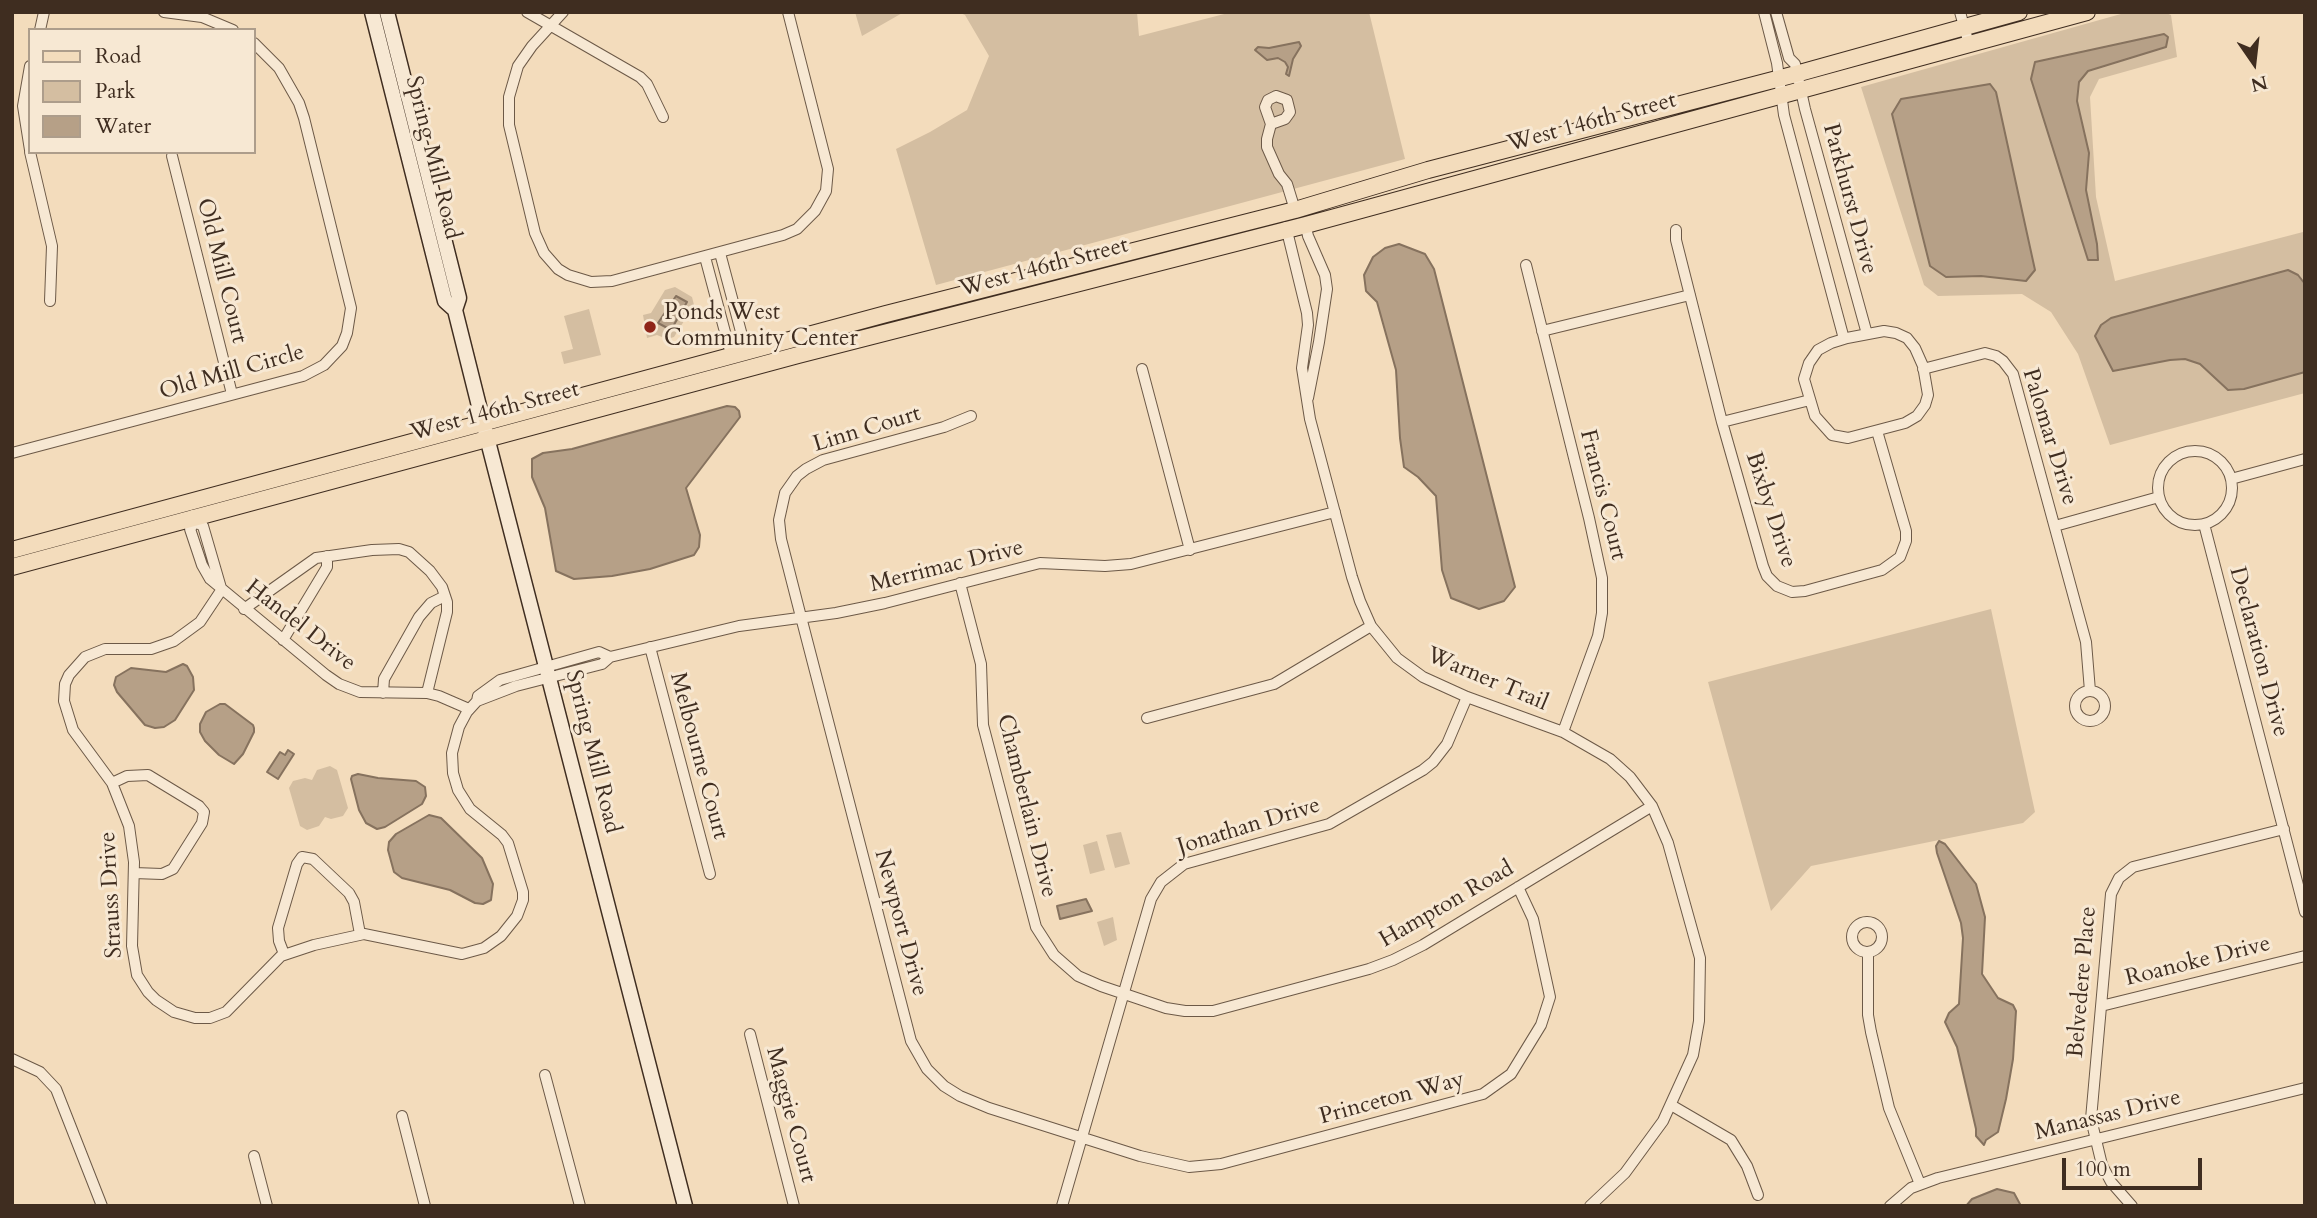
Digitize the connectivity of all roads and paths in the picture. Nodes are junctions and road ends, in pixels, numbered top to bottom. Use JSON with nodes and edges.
{"nodes":[{"id":1,"x":164,"y":12,"type":"edge"},
{"id":2,"x":372,"y":12,"type":"edge"},
{"id":3,"x":387,"y":12,"type":"edge"},
{"id":4,"x":527,"y":12,"type":"edge"},
{"id":5,"x":564,"y":12,"type":"edge"},
{"id":6,"x":788,"y":12,"type":"edge"},
{"id":7,"x":1763,"y":12,"type":"edge"},
{"id":8,"x":1776,"y":12,"type":"edge"},
{"id":9,"x":2019,"y":12,"type":"edge"},
{"id":10,"x":2087,"y":12,"type":"edge"},
{"id":11,"x":1968,"y":19,"type":"edge"},
{"id":12,"x":549,"y":26,"type":"junction"},
{"id":13,"x":228,"y":28,"type":"edge"},
{"id":14,"x":1974,"y":42,"type":"junction"},
{"id":15,"x":256,"y":45,"type":"edge"},
{"id":16,"x":1788,"y":76,"type":"junction"},
{"id":17,"x":28,"y":77,"type":"edge"},
{"id":18,"x":1800,"y":91,"type":"junction"},
{"id":19,"x":1782,"y":95,"type":"junction"},
{"id":20,"x":663,"y":117,"type":"dead end"},
{"id":21,"x":1270,"y":124,"type":"dead end"},
{"id":22,"x":28,"y":138,"type":"edge"},
{"id":23,"x":31,"y":154,"type":"edge"},
{"id":24,"x":172,"y":156,"type":"dead end"},
{"id":25,"x":1293,"y":210,"type":"junction"},
{"id":26,"x":1306,"y":225,"type":"junction"},
{"id":27,"x":1286,"y":229,"type":"junction"},
{"id":28,"x":1676,"y":230,"type":"dead end"},
{"id":29,"x":712,"y":255,"type":"junction"},
{"id":30,"x":1526,"y":265,"type":"dead end"},
{"id":31,"x":1690,"y":295,"type":"junction"},
{"id":32,"x":958,"y":296,"type":"junction"},
{"id":33,"x":50,"y":301,"type":"dead end"},
{"id":34,"x":455,"y":310,"type":"junction"},
{"id":35,"x":962,"y":313,"type":"junction"},
{"id":36,"x":1308,"y":326,"type":"junction"},
{"id":37,"x":1321,"y":326,"type":"junction"},
{"id":38,"x":1542,"y":331,"type":"junction"},
{"id":39,"x":1867,"y":334,"type":"junction"},
{"id":40,"x":1844,"y":339,"type":"junction"},
{"id":41,"x":742,"y":362,"type":"junction"},
{"id":42,"x":1142,"y":369,"type":"dead end"},
{"id":43,"x":1923,"y":369,"type":"junction"},
{"id":44,"x":232,"y":394,"type":"junction"},
{"id":45,"x":1308,"y":398,"type":"junction"},
{"id":46,"x":1810,"y":400,"type":"junction"},
{"id":47,"x":971,"y":416,"type":"dead end"},
{"id":48,"x":1722,"y":422,"type":"junction"},
{"id":49,"x":485,"y":430,"type":"junction"},
{"id":50,"x":1877,"y":430,"type":"junction"},
{"id":51,"x":12,"y":453,"type":"edge"},
{"id":52,"x":2305,"y":459,"type":"edge"},
{"id":53,"x":2231,"y":479,"type":"junction"},
{"id":54,"x":2159,"y":497,"type":"junction"},
{"id":55,"x":1335,"y":512,"type":"junction"},
{"id":56,"x":192,"y":514,"type":"junction"},
{"id":57,"x":2204,"y":524,"type":"junction"},
{"id":58,"x":2055,"y":526,"type":"junction"},
{"id":59,"x":12,"y":550,"type":"edge"},
{"id":60,"x":1190,"y":550,"type":"junction"},
{"id":61,"x":327,"y":556,"type":"junction"},
{"id":62,"x":12,"y":567,"type":"edge"},
{"id":63,"x":960,"y":583,"type":"junction"},
{"id":64,"x":222,"y":589,"type":"junction"},
{"id":65,"x":445,"y":596,"type":"junction"},
{"id":66,"x":244,"y":609,"type":"junction"},
{"id":67,"x":801,"y":617,"type":"junction"},
{"id":68,"x":1371,"y":626,"type":"junction"},
{"id":69,"x":283,"y":640,"type":"junction"},
{"id":70,"x":650,"y":648,"type":"junction"},
{"id":71,"x":547,"y":672,"type":"junction"},
{"id":72,"x":2090,"y":691,"type":"dead end"},
{"id":73,"x":383,"y":693,"type":"junction"},
{"id":74,"x":427,"y":693,"type":"junction"},
{"id":75,"x":1466,"y":696,"type":"junction"},
{"id":76,"x":469,"y":709,"type":"junction"},
{"id":77,"x":1147,"y":718,"type":"dead end"},
{"id":78,"x":1563,"y":732,"type":"junction"},
{"id":79,"x":112,"y":783,"type":"junction"},
{"id":80,"x":1652,"y":806,"type":"junction"},
{"id":81,"x":2284,"y":829,"type":"junction"},
{"id":82,"x":134,"y":873,"type":"junction"},
{"id":83,"x":709,"y":874,"type":"dead end"},
{"id":84,"x":1518,"y":887,"type":"junction"},
{"id":85,"x":2305,"y":912,"type":"edge"},
{"id":86,"x":360,"y":934,"type":"junction"},
{"id":87,"x":1868,"y":952,"type":"dead end"},
{"id":88,"x":284,"y":954,"type":"junction"},
{"id":89,"x":2305,"y":956,"type":"edge"},
{"id":90,"x":1123,"y":994,"type":"junction"},
{"id":91,"x":2101,"y":1006,"type":"junction"},
{"id":92,"x":750,"y":1034,"type":"dead end"},
{"id":93,"x":12,"y":1059,"type":"edge"},
{"id":94,"x":545,"y":1075,"type":"dead end"},
{"id":95,"x":2305,"y":1088,"type":"edge"},
{"id":96,"x":1671,"y":1105,"type":"junction"},
{"id":97,"x":402,"y":1116,"type":"dead end"},
{"id":98,"x":1082,"y":1137,"type":"junction"},
{"id":99,"x":2094,"y":1139,"type":"junction"},
{"id":100,"x":254,"y":1156,"type":"dead end"},
{"id":101,"x":1920,"y":1184,"type":"junction"},
{"id":102,"x":1758,"y":1195,"type":"dead end"},
{"id":103,"x":102,"y":1206,"type":"edge"},
{"id":104,"x":267,"y":1206,"type":"edge"},
{"id":105,"x":425,"y":1206,"type":"edge"},
{"id":106,"x":580,"y":1206,"type":"edge"},
{"id":107,"x":685,"y":1206,"type":"edge"},
{"id":108,"x":794,"y":1206,"type":"edge"},
{"id":109,"x":1062,"y":1206,"type":"edge"},
{"id":110,"x":1590,"y":1206,"type":"edge"},
{"id":111,"x":1890,"y":1206,"type":"edge"},
{"id":112,"x":2132,"y":1206,"type":"edge"}],
"edges":[{"from":1,"to":13,"type":"street"},
{"from":2,"to":34,"type":"street","name":"Spring Mill Road"},
{"from":3,"to":34,"type":"street","name":"Spring Mill Road"},
{"from":4,"to":12,"type":"street"},
{"from":5,"to":12,"type":"street"},
{"from":6,"to":29,"type":"street"},
{"from":7,"to":16,"type":"street"},
{"from":8,"to":16,"type":"street"},
{"from":9,"to":11,"type":"main road","name":"West 146th Street"},
{"from":10,"to":14,"type":"main road","name":"West 146th Street"},
{"from":11,"to":14,"type":"street"},
{"from":11,"to":16,"type":"main road","name":"West 146th Street"},
{"from":12,"to":20,"type":"street"},
{"from":12,"to":29,"type":"street"},
{"from":14,"to":18,"type":"main road","name":"West 146th Street"},
{"from":15,"to":44,"type":"street","name":"Old Mill Circle"},
{"from":16,"to":18,"type":"street","name":"Parkhurst Drive"},
{"from":16,"to":19,"type":"street","name":"Parkhurst Drive"},
{"from":16,"to":25,"type":"main road","name":"West 146th Street"},
{"from":17,"to":22,"type":"street"},
{"from":18,"to":19,"type":"main road","name":"West 146th Street"},
{"from":18,"to":39,"type":"street","name":"Parkhurst Drive"},
{"from":19,"to":26,"type":"main road","name":"West 146th Street"},
{"from":19,"to":40,"type":"street","name":"Parkhurst Drive"},
{"from":21,"to":25,"type":"street"},
{"from":23,"to":33,"type":"street"},
{"from":24,"to":44,"type":"street","name":"Old Mill Court"},
{"from":25,"to":26,"type":"street","name":"Warner Trail"},
{"from":25,"to":27,"type":"street","name":"Warner Trail"},
{"from":25,"to":32,"type":"main road","name":"West 146th Street"},
{"from":26,"to":27,"type":"main road","name":"West 146th Street"},
{"from":26,"to":37,"type":"street","name":"Warner Trail"},
{"from":27,"to":35,"type":"main road","name":"West 146th Street"},
{"from":27,"to":36,"type":"street","name":"Warner Trail"},
{"from":28,"to":31,"type":"street","name":"Bixby Drive"},
{"from":29,"to":41,"type":"street"},
{"from":29,"to":41,"type":"street"},
{"from":30,"to":38,"type":"street","name":"Francis Court"},
{"from":31,"to":38,"type":"street"},
{"from":31,"to":48,"type":"street","name":"Bixby Drive"},
{"from":32,"to":35,"type":"main road"},
{"from":32,"to":41,"type":"main road","name":"West 146th Street"},
{"from":34,"to":49,"type":"street","name":"Spring Mill Road"},
{"from":35,"to":41,"type":"main road","name":"West 146th Street"},
{"from":36,"to":37,"type":"street"},
{"from":36,"to":45,"type":"street","name":"Warner Trail"},
{"from":37,"to":45,"type":"street","name":"Warner Trail"},
{"from":38,"to":78,"type":"street","name":"Francis Court"},
{"from":39,"to":40,"type":"street"},
{"from":39,"to":43,"type":"street"},
{"from":40,"to":46,"type":"street"},
{"from":41,"to":49,"type":"main road","name":"West 146th Street"},
{"from":42,"to":60,"type":"street"},
{"from":43,"to":50,"type":"street"},
{"from":43,"to":58,"type":"street","name":"Palomar Drive"},
{"from":44,"to":51,"type":"street","name":"Old Mill Circle"},
{"from":45,"to":55,"type":"street","name":"Warner Trail"},
{"from":46,"to":48,"type":"street"},
{"from":46,"to":50,"type":"street"},
{"from":47,"to":67,"type":"street","name":"Linn Court"},
{"from":48,"to":50,"type":"street","name":"Bixby Drive"},
{"from":49,"to":56,"type":"main road","name":"West 146th Street"},
{"from":49,"to":71,"type":"street","name":"Spring Mill Road"},
{"from":52,"to":53,"type":"street"},
{"from":53,"to":54,"type":"street"},
{"from":53,"to":57,"type":"street"},
{"from":54,"to":57,"type":"street"},
{"from":54,"to":58,"type":"street"},
{"from":55,"to":60,"type":"street","name":"Merrimac Drive"},
{"from":55,"to":68,"type":"street","name":"Warner Trail"},
{"from":56,"to":59,"type":"main road","name":"West 146th Street"},
{"from":56,"to":62,"type":"main road","name":"West 146th Street"},
{"from":56,"to":64,"type":"street","name":"Handel Drive"},
{"from":57,"to":81,"type":"street","name":"Declaration Drive"},
{"from":58,"to":72,"type":"street","name":"Palomar Drive"},
{"from":60,"to":63,"type":"street","name":"Merrimac Drive"},
{"from":61,"to":65,"type":"street"},
{"from":61,"to":66,"type":"street"},
{"from":61,"to":69,"type":"street"},
{"from":63,"to":67,"type":"street","name":"Merrimac Drive"},
{"from":63,"to":90,"type":"street","name":"Chamberlain Drive"},
{"from":64,"to":66,"type":"street","name":"Handel Drive"},
{"from":64,"to":79,"type":"street","name":"Strauss Drive"},
{"from":65,"to":73,"type":"street"},
{"from":65,"to":74,"type":"street"},
{"from":66,"to":69,"type":"street","name":"Handel Drive"},
{"from":67,"to":70,"type":"street","name":"Merrimac Drive"},
{"from":67,"to":98,"type":"street","name":"Newport Drive"},
{"from":68,"to":75,"type":"street","name":"Warner Trail"},
{"from":68,"to":77,"type":"street"},
{"from":69,"to":73,"type":"street","name":"Handel Drive"},
{"from":70,"to":71,"type":"street","name":"Merrimac Drive"},
{"from":70,"to":83,"type":"street","name":"Melbourne Court"},
{"from":71,"to":76,"type":"street","name":"Merrimac Drive"},
{"from":71,"to":107,"type":"street","name":"Spring Mill Road"},
{"from":73,"to":74,"type":"street","name":"Handel Drive"},
{"from":74,"to":76,"type":"street","name":"Handel Drive"},
{"from":75,"to":78,"type":"street","name":"Warner Trail"},
{"from":75,"to":90,"type":"street","name":"Jonathan Drive"},
{"from":76,"to":86,"type":"street"},
{"from":78,"to":80,"type":"street","name":"Warner Trail"},
{"from":79,"to":82,"type":"street","name":"Strauss Drive"},
{"from":79,"to":82,"type":"street"},
{"from":80,"to":84,"type":"street","name":"Hampton Road"},
{"from":80,"to":96,"type":"street","name":"Warner Trail"},
{"from":81,"to":85,"type":"street","name":"Declaration Drive"},
{"from":81,"to":91,"type":"street","name":"Belvedere Place"},
{"from":82,"to":88,"type":"street","name":"Strauss Drive"},
{"from":84,"to":90,"type":"street","name":"Hampton Road"},
{"from":84,"to":98,"type":"street","name":"Princeton Way"},
{"from":86,"to":88,"type":"street"},
{"from":86,"to":88,"type":"street"},
{"from":87,"to":101,"type":"street"},
{"from":89,"to":91,"type":"street","name":"Roanoke Drive"},
{"from":90,"to":98,"type":"street","name":"Jonathan Drive"},
{"from":91,"to":99,"type":"street","name":"Belvedere Place"},
{"from":92,"to":108,"type":"street","name":"Maggie Court"},
{"from":93,"to":103,"type":"street"},
{"from":94,"to":106,"type":"street"},
{"from":95,"to":99,"type":"street","name":"Manassas Drive"},
{"from":96,"to":102,"type":"street"},
{"from":96,"to":110,"type":"street","name":"Warner Trail"},
{"from":97,"to":105,"type":"street"},
{"from":98,"to":109,"type":"street","name":"Jonathan Drive"},
{"from":99,"to":101,"type":"street","name":"Manassas Drive"},
{"from":99,"to":112,"type":"street","name":"Belvedere Place"},
{"from":100,"to":104,"type":"street"},
{"from":101,"to":111,"type":"street"}]}
